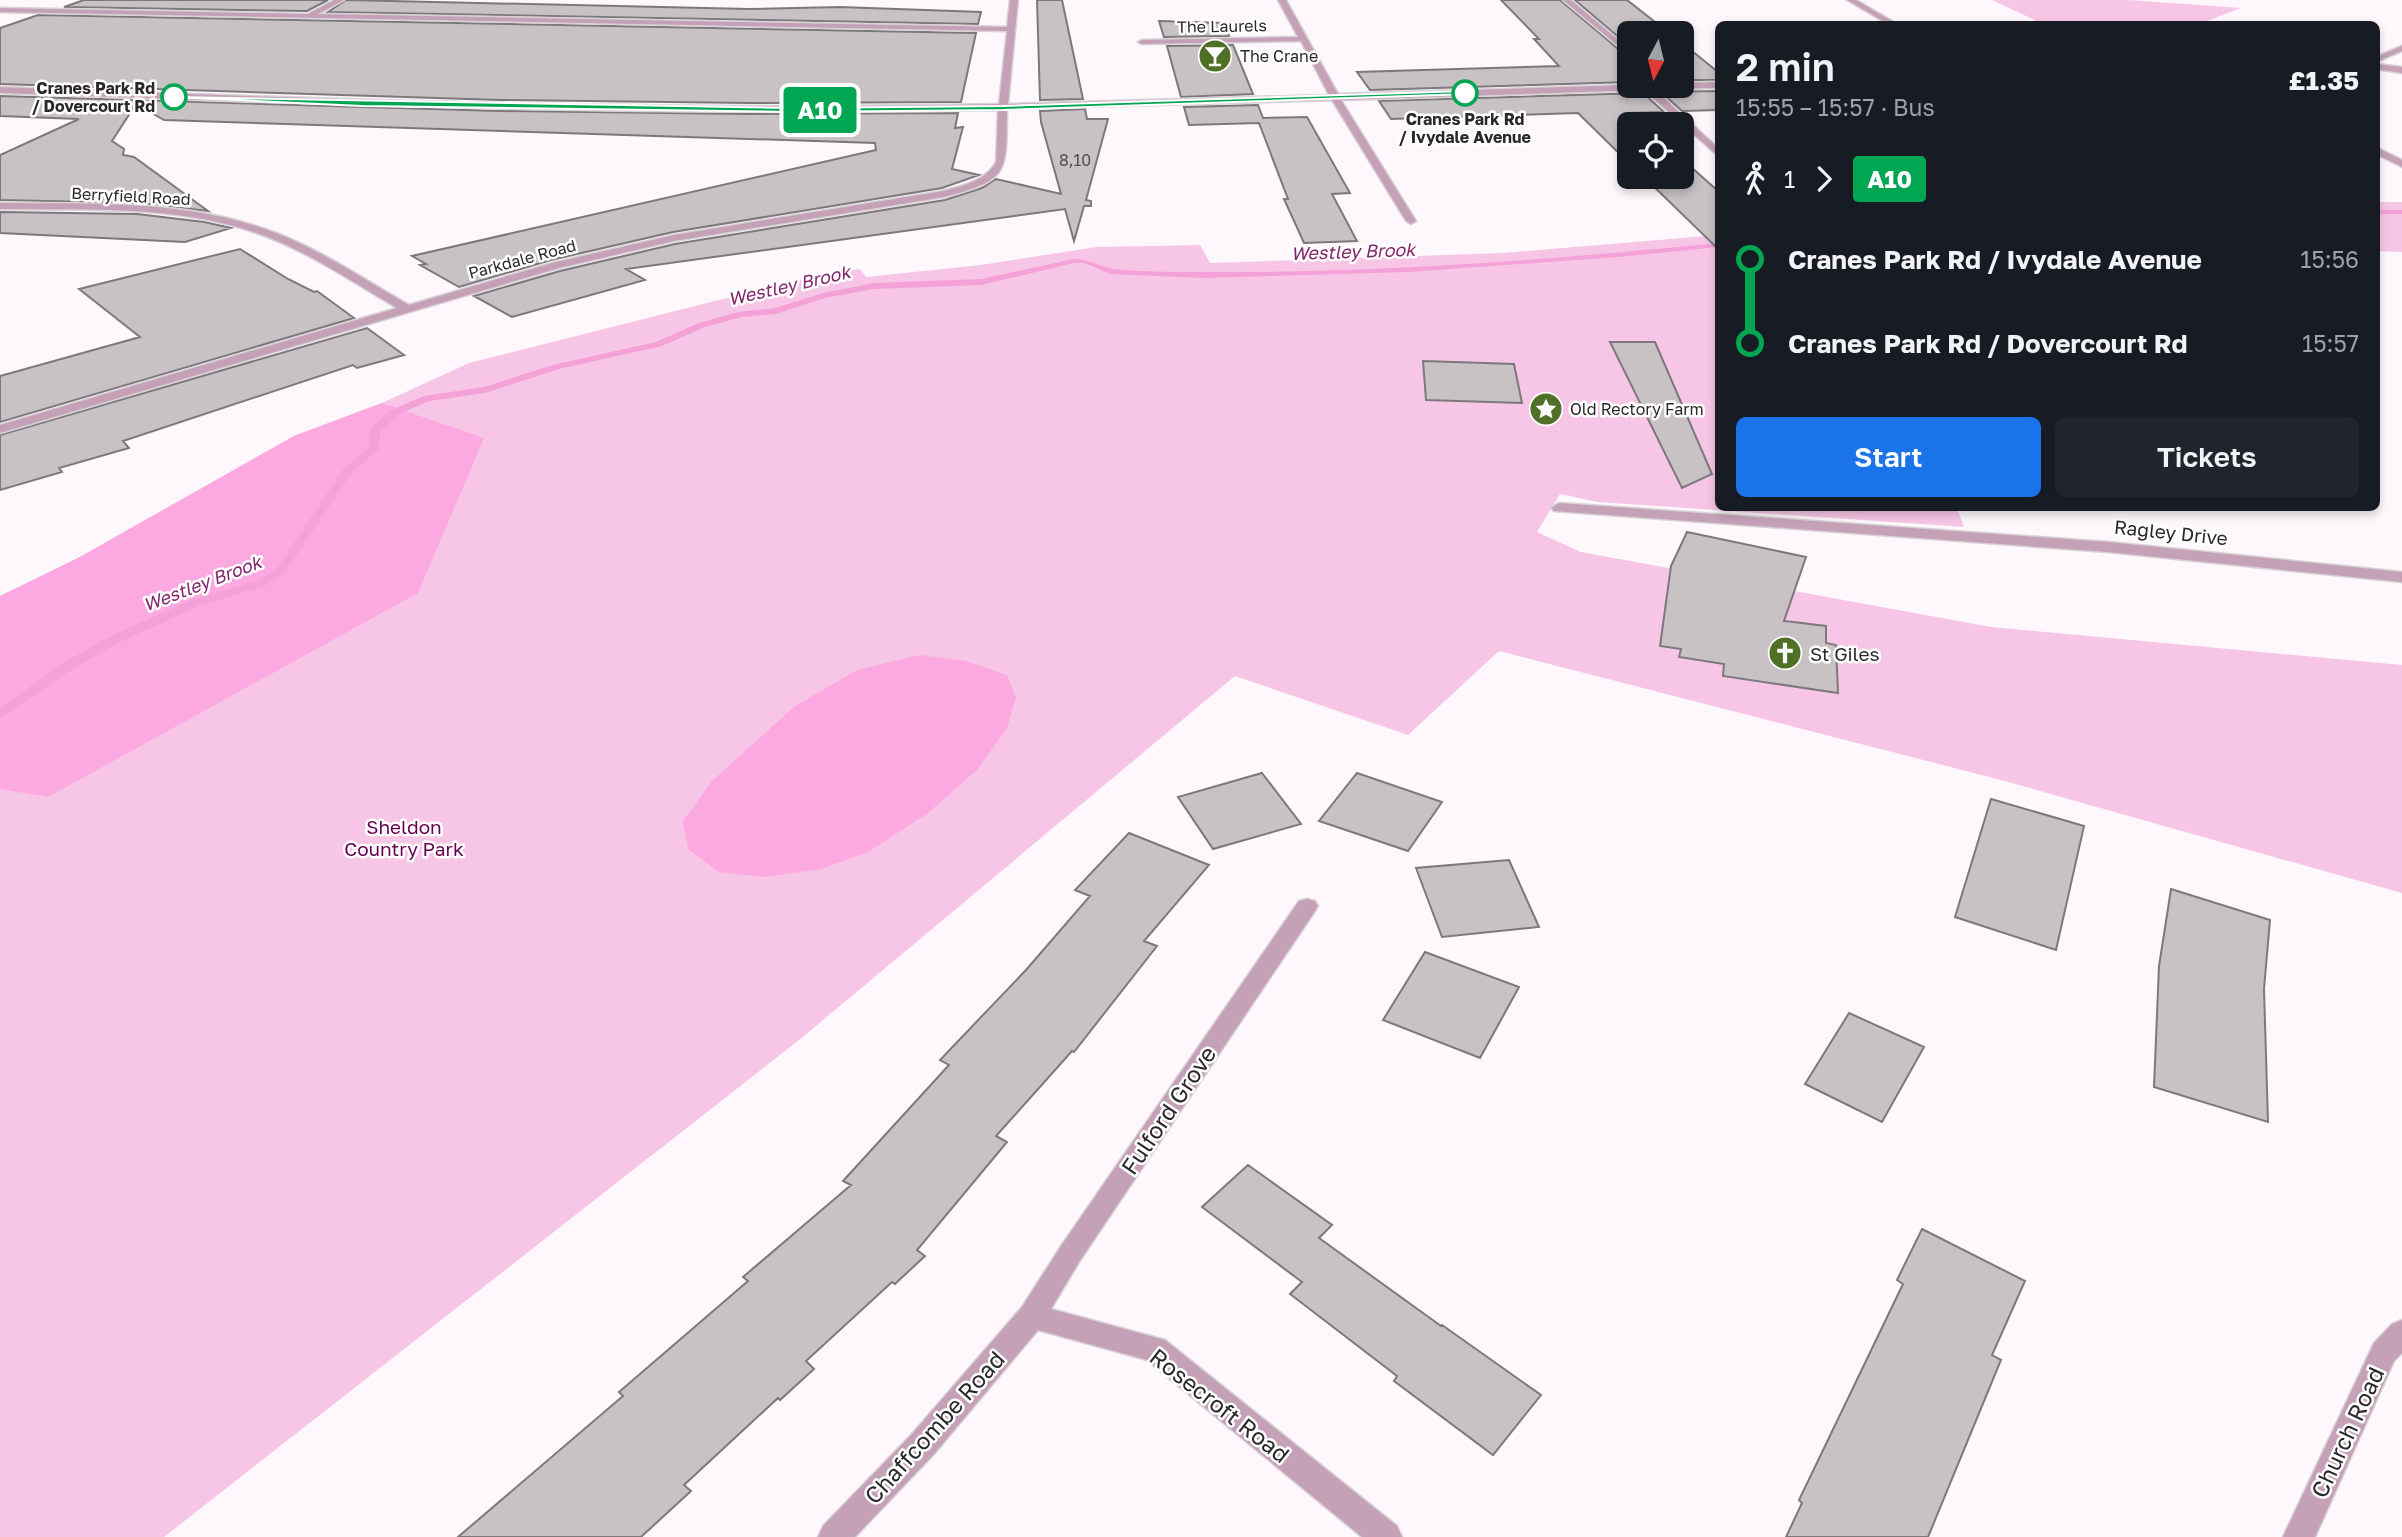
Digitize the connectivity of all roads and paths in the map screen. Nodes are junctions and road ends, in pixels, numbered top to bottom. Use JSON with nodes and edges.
{"nodes":[{"id":1,"x":65,"y":0,"type":"edge"},
{"id":2,"x":340,"y":0,"type":"edge"},
{"id":3,"x":1014,"y":0,"type":"edge"},
{"id":4,"x":1282,"y":0,"type":"edge"},
{"id":5,"x":1567,"y":0,"type":"edge"},
{"id":6,"x":1852,"y":0,"type":"edge"},
{"id":7,"x":0,"y":10,"type":"edge"},
{"id":8,"x":34,"y":10,"type":"junction"},
{"id":9,"x":307,"y":16,"type":"junction"},
{"id":10,"x":1888,"y":21,"type":"edge"},
{"id":11,"x":1013,"y":29,"type":"junction"},
{"id":12,"x":1302,"y":39,"type":"junction"},
{"id":13,"x":1142,"y":42,"type":"dead end"},
{"id":14,"x":1617,"y":43,"type":"edge"},
{"id":15,"x":2402,"y":48,"type":"edge"},
{"id":16,"x":2380,"y":61,"type":"edge"},
{"id":17,"x":2380,"y":64,"type":"edge"},
{"id":18,"x":2402,"y":70,"type":"edge"},
{"id":19,"x":1694,"y":85,"type":"edge"},
{"id":20,"x":1715,"y":85,"type":"edge"},
{"id":21,"x":1617,"y":88,"type":"edge"},
{"id":22,"x":0,"y":90,"type":"edge"},
{"id":23,"x":1335,"y":97,"type":"junction"},
{"id":24,"x":1658,"y":98,"type":"edge"},
{"id":25,"x":1003,"y":108,"type":"junction"},
{"id":26,"x":1715,"y":150,"type":"edge"},
{"id":27,"x":2380,"y":152,"type":"edge"},
{"id":28,"x":2402,"y":164,"type":"edge"},
{"id":29,"x":0,"y":206,"type":"edge"},
{"id":30,"x":1411,"y":220,"type":"dead end"},
{"id":31,"x":406,"y":308,"type":"junction"},
{"id":32,"x":0,"y":429,"type":"edge"},
{"id":33,"x":1559,"y":508,"type":"dead end"},
{"id":34,"x":2402,"y":577,"type":"edge"},
{"id":35,"x":1307,"y":906,"type":"dead end"},
{"id":36,"x":1032,"y":1316,"type":"junction"},
{"id":37,"x":2402,"y":1333,"type":"edge"},
{"id":38,"x":834,"y":1537,"type":"edge"},
{"id":39,"x":1386,"y":1537,"type":"edge"},
{"id":40,"x":2299,"y":1537,"type":"edge"}],
"edges":[{"from":1,"to":8,"type":"street"},
{"from":2,"to":9,"type":"street"},
{"from":3,"to":11,"type":"street"},
{"from":4,"to":12,"type":"street"},
{"from":5,"to":14,"type":"street"},
{"from":6,"to":10,"type":"street"},
{"from":7,"to":8,"type":"street"},
{"from":8,"to":9,"type":"street"},
{"from":9,"to":11,"type":"street"},
{"from":11,"to":25,"type":"street"},
{"from":12,"to":13,"type":"street","name":"The Laurels"},
{"from":12,"to":23,"type":"street"},
{"from":15,"to":16,"type":"street"},
{"from":17,"to":18,"type":"street"},
{"from":19,"to":20,"type":"street"},
{"from":21,"to":23,"type":"street"},
{"from":22,"to":25,"type":"street"},
{"from":23,"to":25,"type":"street"},
{"from":23,"to":30,"type":"street"},
{"from":24,"to":26,"type":"street"},
{"from":25,"to":31,"type":"street","name":"Parkdale Road"},
{"from":27,"to":28,"type":"street"},
{"from":29,"to":31,"type":"street","name":"Berryfield Road"},
{"from":31,"to":32,"type":"street","name":"Parkdale Road"},
{"from":33,"to":34,"type":"street","name":"Ragley Drive"},
{"from":35,"to":36,"type":"street","name":"Fulford Grove"},
{"from":36,"to":38,"type":"street","name":"Chaffcombe Road"},
{"from":36,"to":39,"type":"street","name":"Rosecroft Road"},
{"from":37,"to":40,"type":"street","name":"Church Road"}]}
